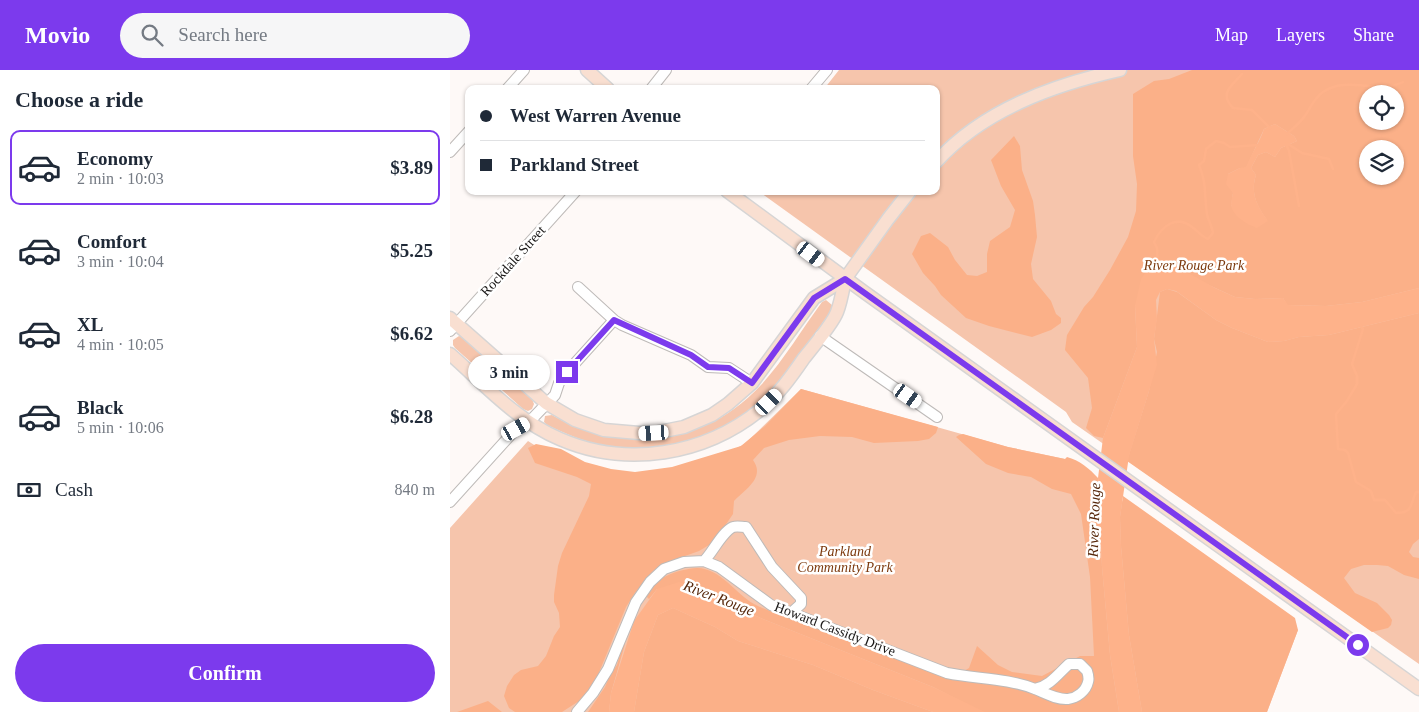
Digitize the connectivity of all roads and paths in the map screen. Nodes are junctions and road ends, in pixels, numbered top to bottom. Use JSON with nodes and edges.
{"nodes":[{"id":1,"x":524,"y":70,"type":"edge"},
{"id":2,"x":587,"y":70,"type":"edge"},
{"id":3,"x":666,"y":70,"type":"edge"},
{"id":4,"x":827,"y":70,"type":"edge"},
{"id":5,"x":1120,"y":70,"type":"edge"},
{"id":6,"x":511,"y":85,"type":"edge"},
{"id":7,"x":604,"y":85,"type":"edge"},
{"id":8,"x":654,"y":85,"type":"edge"},
{"id":9,"x":814,"y":85,"type":"edge"},
{"id":10,"x":465,"y":135,"type":"edge"},
{"id":11,"x":450,"y":152,"type":"edge"},
{"id":12,"x":940,"y":159,"type":"edge"},
{"id":13,"x":572,"y":195,"type":"edge"},
{"id":14,"x":732,"y":195,"type":"edge"},
{"id":15,"x":907,"y":195,"type":"edge"},
{"id":16,"x":845,"y":279,"type":"junction"},
{"id":17,"x":578,"y":287,"type":"dead end"},
{"id":18,"x":823,"y":292,"type":"junction"},
{"id":19,"x":839,"y":306,"type":"junction"},
{"id":20,"x":614,"y":320,"type":"junction"},
{"id":21,"x":452,"y":324,"type":"edge"},
{"id":22,"x":820,"y":336,"type":"junction"},
{"id":23,"x":450,"y":354,"type":"edge"},
{"id":24,"x":752,"y":383,"type":"junction"},
{"id":25,"x":546,"y":403,"type":"junction"},
{"id":26,"x":937,"y":417,"type":"dead end"},
{"id":27,"x":529,"y":422,"type":"junction"},
{"id":28,"x":450,"y":502,"type":"edge"},
{"id":29,"x":704,"y":561,"type":"junction"},
{"id":30,"x":791,"y":613,"type":"junction"},
{"id":31,"x":1035,"y":689,"type":"junction"},
{"id":32,"x":1419,"y":689,"type":"edge"},
{"id":33,"x":577,"y":712,"type":"edge"}],
"edges":[{"from":1,"to":6,"type":"street"},
{"from":2,"to":7,"type":"main road"},
{"from":3,"to":8,"type":"street"},
{"from":4,"to":9,"type":"street"},
{"from":5,"to":12,"type":"main road"},
{"from":10,"to":11,"type":"street"},
{"from":13,"to":21,"type":"street","name":"Rockdale Street"},
{"from":14,"to":16,"type":"main road"},
{"from":15,"to":16,"type":"main road"},
{"from":16,"to":18,"type":"main road"},
{"from":16,"to":19,"type":"main road"},
{"from":16,"to":32,"type":"main road"},
{"from":17,"to":20,"type":"street"},
{"from":18,"to":19,"type":"main road"},
{"from":18,"to":24,"type":"main road"},
{"from":19,"to":22,"type":"main road"},
{"from":20,"to":24,"type":"street"},
{"from":20,"to":25,"type":"street"},
{"from":21,"to":25,"type":"main road"},
{"from":22,"to":26,"type":"street"},
{"from":22,"to":27,"type":"main road"},
{"from":23,"to":27,"type":"main road"},
{"from":24,"to":25,"type":"main road"},
{"from":25,"to":27,"type":"street"},
{"from":27,"to":28,"type":"street"},
{"from":29,"to":30,"type":"street","name":"Howard Cassidy Drive"},
{"from":29,"to":30,"type":"street"},
{"from":29,"to":33,"type":"street"},
{"from":30,"to":31,"type":"street","name":"Howard Cassidy Drive"},
{"from":31,"to":31,"type":"street","name":"Howard Cassidy Drive"}]}
